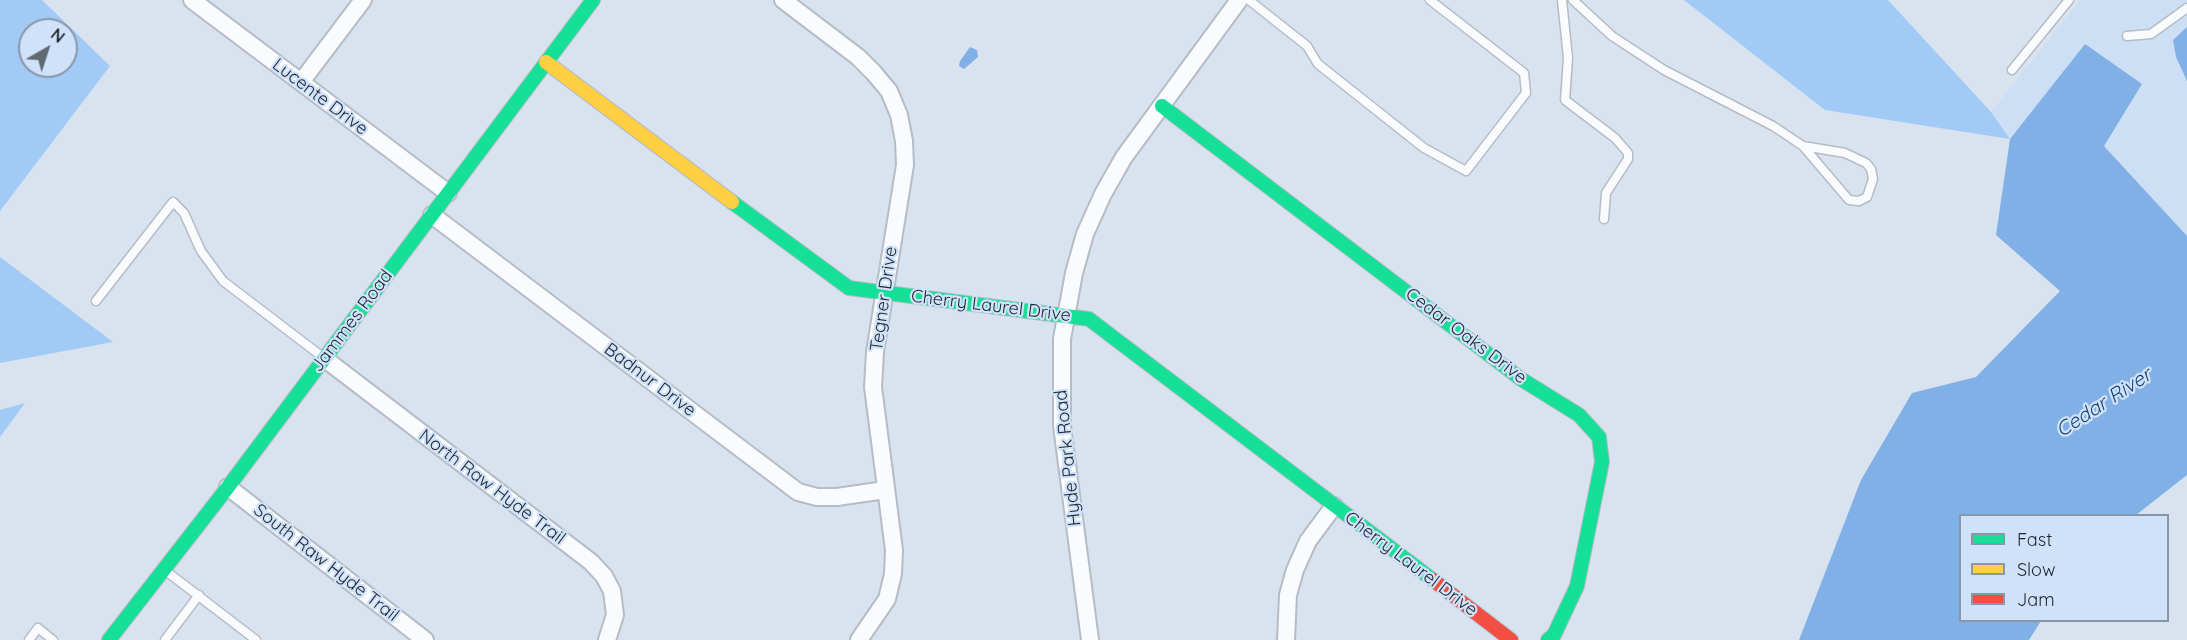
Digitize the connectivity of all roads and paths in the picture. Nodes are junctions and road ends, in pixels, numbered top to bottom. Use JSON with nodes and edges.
{"nodes":[{"id":1,"x":192,"y":0,"type":"edge"},
{"id":2,"x":363,"y":0,"type":"edge"},
{"id":3,"x":593,"y":0,"type":"edge"},
{"id":4,"x":783,"y":0,"type":"edge"},
{"id":5,"x":1239,"y":0,"type":"edge"},
{"id":6,"x":1249,"y":0,"type":"edge"},
{"id":7,"x":1430,"y":0,"type":"edge"},
{"id":8,"x":1562,"y":0,"type":"edge"},
{"id":9,"x":1574,"y":0,"type":"edge"},
{"id":10,"x":2069,"y":0,"type":"edge"},
{"id":11,"x":2187,"y":8,"type":"edge"},
{"id":12,"x":2127,"y":36,"type":"dead end"},
{"id":13,"x":546,"y":62,"type":"junction"},
{"id":14,"x":2012,"y":69,"type":"dead end"},
{"id":15,"x":302,"y":82,"type":"junction"},
{"id":16,"x":1162,"y":106,"type":"junction"},
{"id":17,"x":1803,"y":146,"type":"junction"},
{"id":18,"x":448,"y":193,"type":"junction"},
{"id":19,"x":432,"y":215,"type":"junction"},
{"id":20,"x":1604,"y":219,"type":"dead end"},
{"id":21,"x":884,"y":292,"type":"junction"},
{"id":22,"x":96,"y":301,"type":"dead end"},
{"id":23,"x":1064,"y":315,"type":"junction"},
{"id":24,"x":325,"y":359,"type":"junction"},
{"id":25,"x":228,"y":487,"type":"junction"},
{"id":26,"x":885,"y":490,"type":"junction"},
{"id":27,"x":1334,"y":506,"type":"junction"},
{"id":28,"x":165,"y":569,"type":"junction"},
{"id":29,"x":199,"y":595,"type":"junction"},
{"id":30,"x":29,"y":640,"type":"edge"},
{"id":31,"x":53,"y":640,"type":"edge"},
{"id":32,"x":109,"y":640,"type":"edge"},
{"id":33,"x":165,"y":640,"type":"edge"},
{"id":34,"x":256,"y":640,"type":"edge"},
{"id":35,"x":425,"y":640,"type":"edge"},
{"id":36,"x":607,"y":640,"type":"edge"},
{"id":37,"x":859,"y":640,"type":"edge"},
{"id":38,"x":1090,"y":640,"type":"edge"},
{"id":39,"x":1286,"y":640,"type":"edge"},
{"id":40,"x":1511,"y":640,"type":"edge"},
{"id":41,"x":1548,"y":640,"type":"edge"}],
"edges":[{"from":1,"to":15,"type":"street","name":"Lucente Drive"},
{"from":2,"to":15,"type":"street"},
{"from":3,"to":13,"type":"street","name":"Jammes Road"},
{"from":4,"to":21,"type":"street","name":"Tegner Drive"},
{"from":5,"to":16,"type":"street","name":"Hyde Park Road"},
{"from":6,"to":7,"type":"lane"},
{"from":8,"to":20,"type":"lane"},
{"from":9,"to":17,"type":"lane"},
{"from":10,"to":14,"type":"lane"},
{"from":11,"to":12,"type":"lane"},
{"from":13,"to":18,"type":"street","name":"Jammes Road"},
{"from":13,"to":21,"type":"street","name":"Cherry Laurel Drive"},
{"from":15,"to":18,"type":"street","name":"Lucente Drive"},
{"from":16,"to":23,"type":"street","name":"Hyde Park Road"},
{"from":16,"to":41,"type":"street","name":"Cedar Oaks Drive"},
{"from":17,"to":17,"type":"lane"},
{"from":18,"to":19,"type":"street","name":"Jammes Road"},
{"from":19,"to":24,"type":"street","name":"Jammes Road"},
{"from":19,"to":26,"type":"street","name":"Badnur Drive"},
{"from":21,"to":23,"type":"street","name":"Cherry Laurel Drive"},
{"from":21,"to":26,"type":"street","name":"Tegner Drive"},
{"from":22,"to":24,"type":"lane"},
{"from":23,"to":27,"type":"street","name":"Cherry Laurel Drive"},
{"from":23,"to":38,"type":"street","name":"Hyde Park Road"},
{"from":24,"to":25,"type":"street","name":"Jammes Road"},
{"from":24,"to":36,"type":"street","name":"North Raw Hyde Trail"},
{"from":25,"to":28,"type":"street","name":"Jammes Road"},
{"from":25,"to":35,"type":"street","name":"South Raw Hyde Trail"},
{"from":26,"to":37,"type":"street","name":"Tegner Drive"},
{"from":27,"to":39,"type":"street"},
{"from":27,"to":40,"type":"street","name":"Cherry Laurel Drive"},
{"from":28,"to":29,"type":"lane"},
{"from":28,"to":32,"type":"street","name":"Jammes Road"},
{"from":29,"to":33,"type":"lane"},
{"from":29,"to":34,"type":"lane"},
{"from":30,"to":31,"type":"lane"}]}
